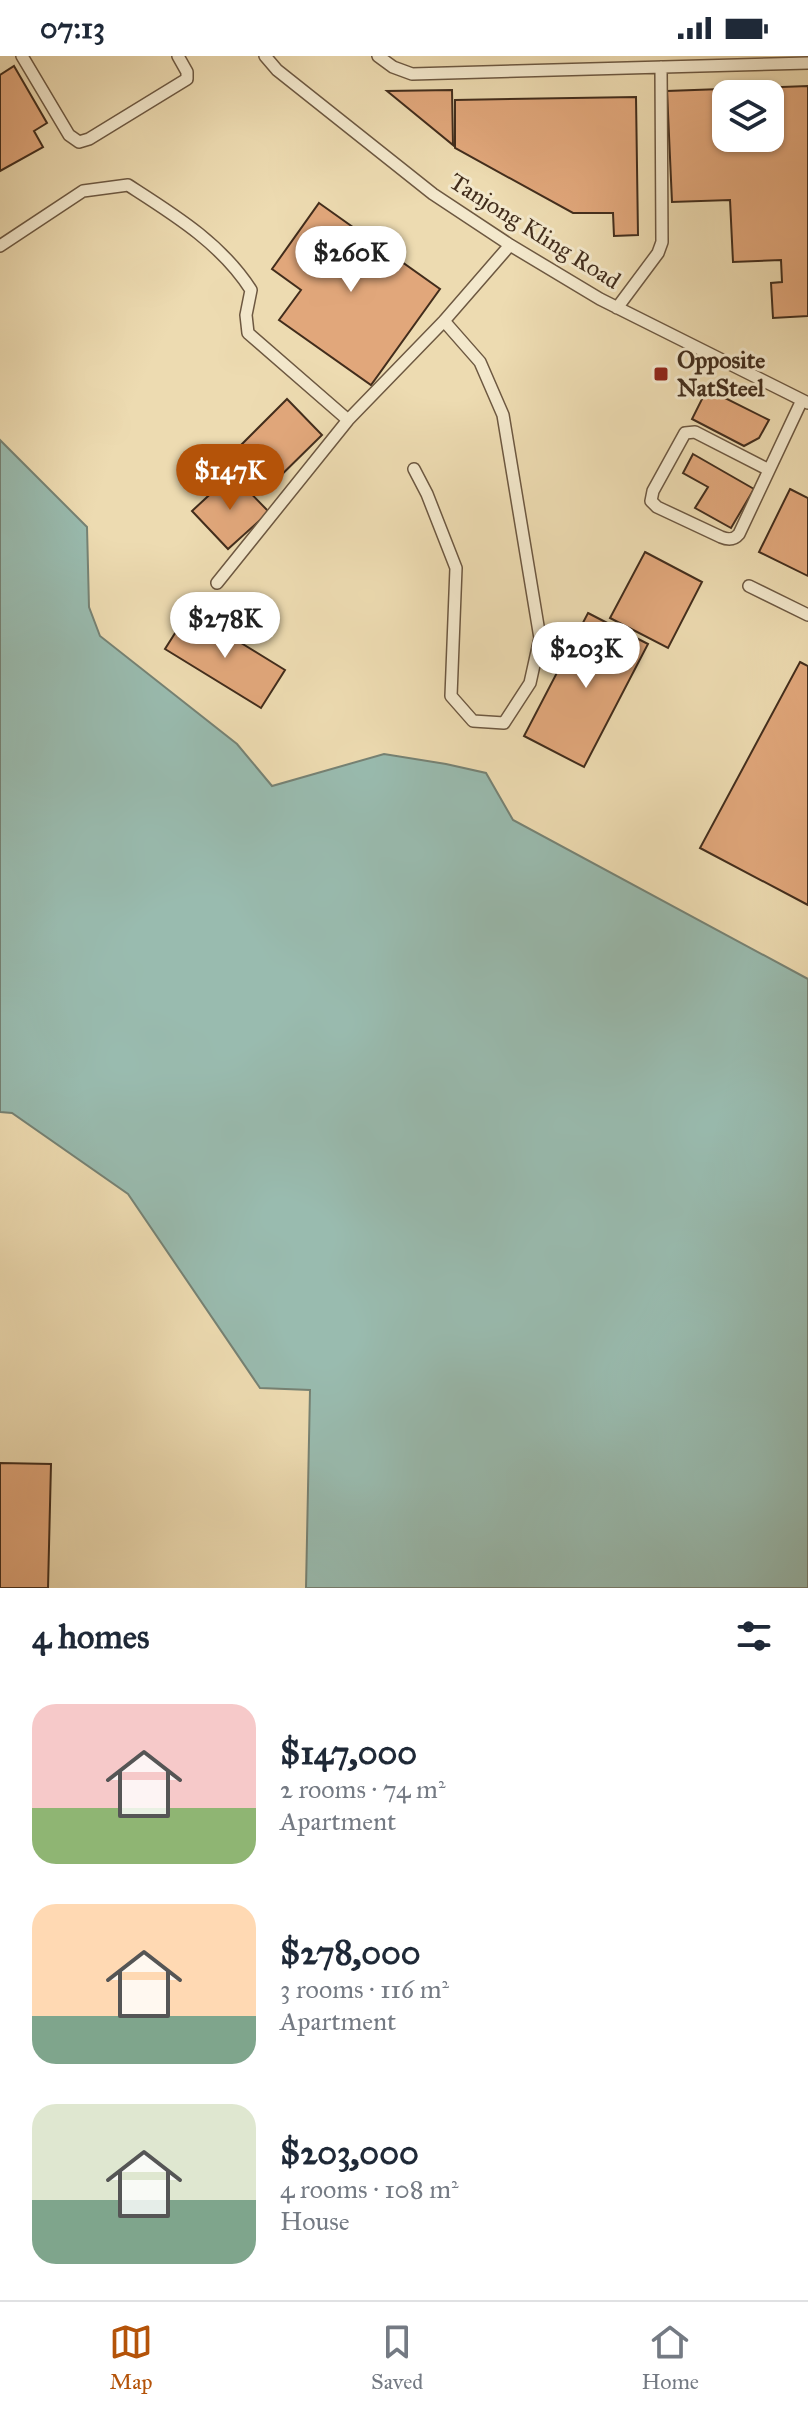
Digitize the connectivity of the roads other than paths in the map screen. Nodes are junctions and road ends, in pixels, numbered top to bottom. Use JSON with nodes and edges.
{"nodes":[{"id":1,"x":22,"y":56,"type":"edge"},
{"id":2,"x":178,"y":56,"type":"edge"},
{"id":3,"x":265,"y":56,"type":"edge"},
{"id":4,"x":378,"y":56,"type":"edge"},
{"id":5,"x":808,"y":63,"type":"edge"},
{"id":6,"x":661,"y":67,"type":"junction"},
{"id":7,"x":510,"y":245,"type":"junction"},
{"id":8,"x":0,"y":246,"type":"edge"},
{"id":9,"x":617,"y":308,"type":"junction"},
{"id":10,"x":444,"y":321,"type":"junction"},
{"id":11,"x":805,"y":402,"type":"edge"},
{"id":12,"x":348,"y":420,"type":"junction"},
{"id":13,"x":414,"y":469,"type":"dead end"},
{"id":14,"x":769,"y":470,"type":"junction"},
{"id":15,"x":217,"y":583,"type":"dead end"},
{"id":16,"x":749,"y":586,"type":"dead end"},
{"id":17,"x":808,"y":615,"type":"edge"}],
"edges":[{"from":1,"to":2,"type":"lane"},
{"from":3,"to":7,"type":"lane","name":"Tanjong Kling Road"},
{"from":4,"to":6,"type":"lane"},
{"from":5,"to":6,"type":"lane"},
{"from":6,"to":9,"type":"lane"},
{"from":7,"to":9,"type":"lane","name":"Tanjong Kling Road"},
{"from":7,"to":10,"type":"lane"},
{"from":8,"to":12,"type":"lane"},
{"from":9,"to":11,"type":"lane","name":"Tanjong Kling Road"},
{"from":10,"to":12,"type":"lane"},
{"from":10,"to":13,"type":"lane"},
{"from":11,"to":14,"type":"lane"},
{"from":12,"to":15,"type":"lane"},
{"from":14,"to":14,"type":"lane"},
{"from":16,"to":17,"type":"lane"}]}
